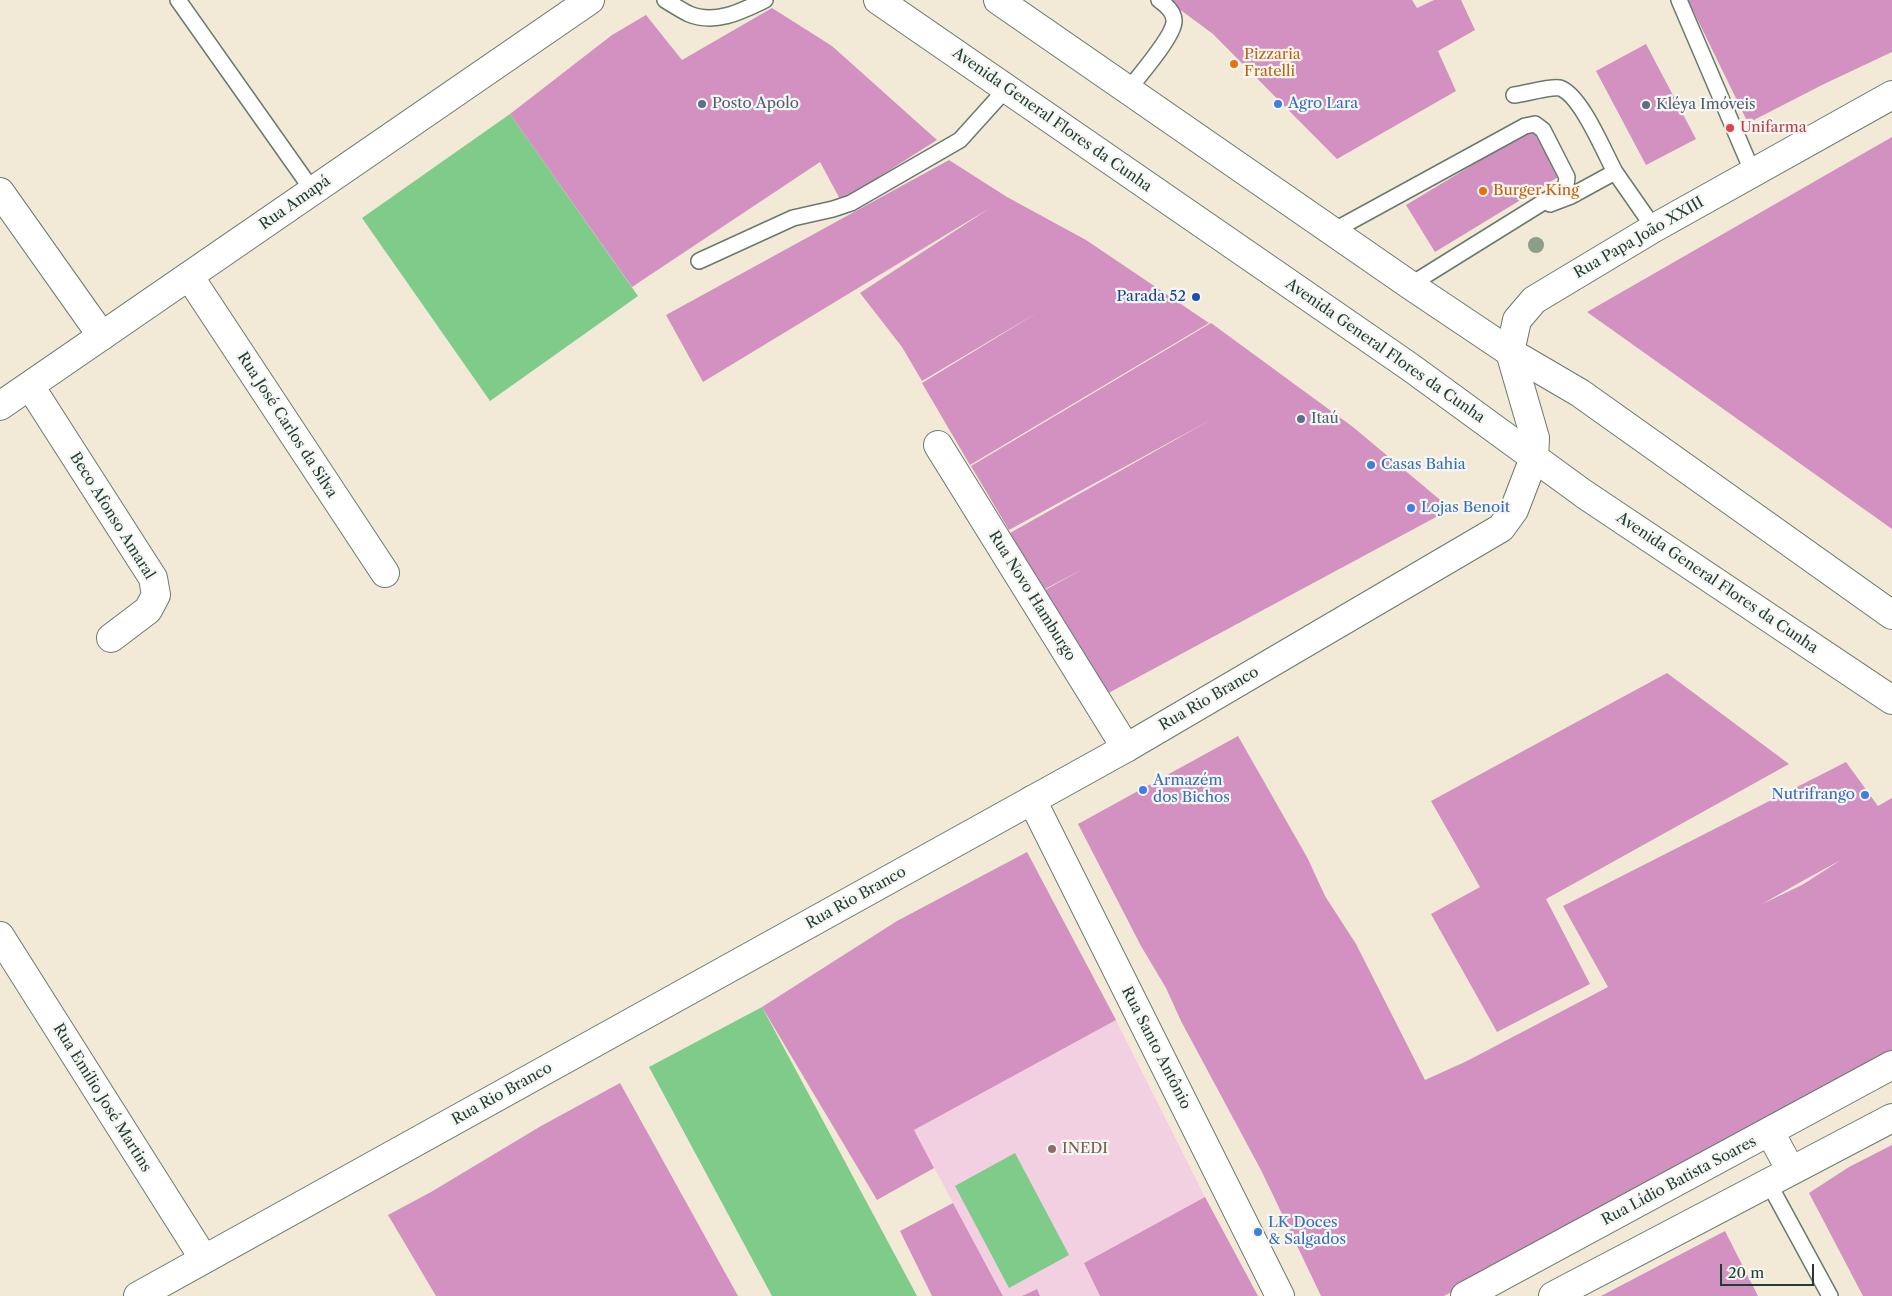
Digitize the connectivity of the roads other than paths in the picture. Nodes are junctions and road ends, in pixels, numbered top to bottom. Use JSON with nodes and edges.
{"nodes":[{"id":1,"x":178,"y":0,"type":"edge"},
{"id":2,"x":590,"y":0,"type":"edge"},
{"id":3,"x":665,"y":0,"type":"edge"},
{"id":4,"x":766,"y":0,"type":"edge"},
{"id":5,"x":878,"y":0,"type":"edge"},
{"id":6,"x":998,"y":0,"type":"edge"},
{"id":7,"x":1159,"y":0,"type":"edge"},
{"id":8,"x":1679,"y":0,"type":"edge"},
{"id":9,"x":1006,"y":89,"type":"junction"},
{"id":10,"x":1128,"y":90,"type":"junction"},
{"id":11,"x":1514,"y":95,"type":"dead end"},
{"id":12,"x":1892,"y":95,"type":"edge"},
{"id":13,"x":1615,"y":172,"type":"junction"},
{"id":14,"x":1753,"y":173,"type":"junction"},
{"id":15,"x":313,"y":191,"type":"junction"},
{"id":16,"x":0,"y":192,"type":"edge"},
{"id":17,"x":1532,"y":211,"type":"junction"},
{"id":18,"x":1654,"y":228,"type":"junction"},
{"id":19,"x":1333,"y":231,"type":"junction"},
{"id":20,"x":699,"y":261,"type":"dead end"},
{"id":21,"x":189,"y":276,"type":"junction"},
{"id":22,"x":1410,"y":285,"type":"junction"},
{"id":23,"x":102,"y":336,"type":"junction"},
{"id":24,"x":1510,"y":352,"type":"junction"},
{"id":25,"x":30,"y":386,"type":"junction"},
{"id":26,"x":0,"y":406,"type":"edge"},
{"id":27,"x":938,"y":445,"type":"dead end"},
{"id":28,"x":1534,"y":458,"type":"junction"},
{"id":29,"x":384,"y":573,"type":"dead end"},
{"id":30,"x":1892,"y":615,"type":"edge"},
{"id":31,"x":111,"y":638,"type":"dead end"},
{"id":32,"x":1892,"y":700,"type":"edge"},
{"id":33,"x":1126,"y":748,"type":"junction"},
{"id":34,"x":1032,"y":800,"type":"junction"},
{"id":35,"x":0,"y":936,"type":"edge"},
{"id":36,"x":1892,"y":1065,"type":"edge"},
{"id":37,"x":1892,"y":1118,"type":"edge"},
{"id":38,"x":1770,"y":1132,"type":"junction"},
{"id":39,"x":1780,"y":1177,"type":"junction"},
{"id":40,"x":1578,"y":1236,"type":"junction"},
{"id":41,"x":204,"y":1259,"type":"junction"},
{"id":42,"x":1595,"y":1274,"type":"junction"},
{"id":43,"x":138,"y":1296,"type":"edge"},
{"id":44,"x":1280,"y":1296,"type":"edge"},
{"id":45,"x":1465,"y":1296,"type":"edge"},
{"id":46,"x":1553,"y":1296,"type":"edge"},
{"id":47,"x":1830,"y":1296,"type":"edge"}],
"edges":[{"from":1,"to":15,"type":"lane"},
{"from":2,"to":15,"type":"street","name":"Rua Amapá"},
{"from":3,"to":4,"type":"lane"},
{"from":5,"to":9,"type":"street","name":"Avenida General Flores da Cunha"},
{"from":6,"to":10,"type":"street"},
{"from":7,"to":10,"type":"lane"},
{"from":8,"to":14,"type":"lane"},
{"from":9,"to":20,"type":"lane"},
{"from":9,"to":28,"type":"street","name":"Avenida General Flores da Cunha"},
{"from":10,"to":19,"type":"street"},
{"from":11,"to":13,"type":"lane"},
{"from":12,"to":14,"type":"street","name":"Rua Papa João XXIII"},
{"from":13,"to":17,"type":"lane"},
{"from":13,"to":18,"type":"lane"},
{"from":14,"to":18,"type":"street","name":"Rua Papa João XXIII"},
{"from":15,"to":21,"type":"street","name":"Rua Amapá"},
{"from":16,"to":23,"type":"street"},
{"from":17,"to":19,"type":"lane"},
{"from":17,"to":22,"type":"lane"},
{"from":18,"to":24,"type":"street","name":"Rua Papa João XXIII"},
{"from":19,"to":22,"type":"street"},
{"from":21,"to":23,"type":"street","name":"Rua Amapá"},
{"from":21,"to":29,"type":"street","name":"Rua José Carlos da Silva"},
{"from":22,"to":24,"type":"street"},
{"from":23,"to":25,"type":"street","name":"Rua Amapá"},
{"from":24,"to":28,"type":"street","name":"Rua Papa João XXIII"},
{"from":24,"to":30,"type":"street"},
{"from":25,"to":26,"type":"street","name":"Rua Amapá"},
{"from":25,"to":31,"type":"street","name":"Beco Afonso Amaral"},
{"from":27,"to":33,"type":"street","name":"Rua Novo Hamburgo"},
{"from":28,"to":32,"type":"street","name":"Avenida General Flores da Cunha"},
{"from":28,"to":33,"type":"street","name":"Rua Rio Branco"},
{"from":33,"to":34,"type":"street","name":"Rua Rio Branco"},
{"from":34,"to":41,"type":"street","name":"Rua Rio Branco"},
{"from":34,"to":44,"type":"street","name":"Rua Santo Antônio"},
{"from":35,"to":41,"type":"street","name":"Rua Emílio José Martins"},
{"from":36,"to":38,"type":"street","name":"Rua Lídio Batista Soares"},
{"from":37,"to":39,"type":"street"},
{"from":38,"to":39,"type":"street"},
{"from":38,"to":40,"type":"street","name":"Rua Lídio Batista Soares"},
{"from":39,"to":42,"type":"street"},
{"from":39,"to":47,"type":"lane"},
{"from":40,"to":42,"type":"street"},
{"from":40,"to":45,"type":"street","name":"Rua Lídio Batista Soares"},
{"from":41,"to":43,"type":"street","name":"Rua Rio Branco"},
{"from":42,"to":46,"type":"street"}]}
